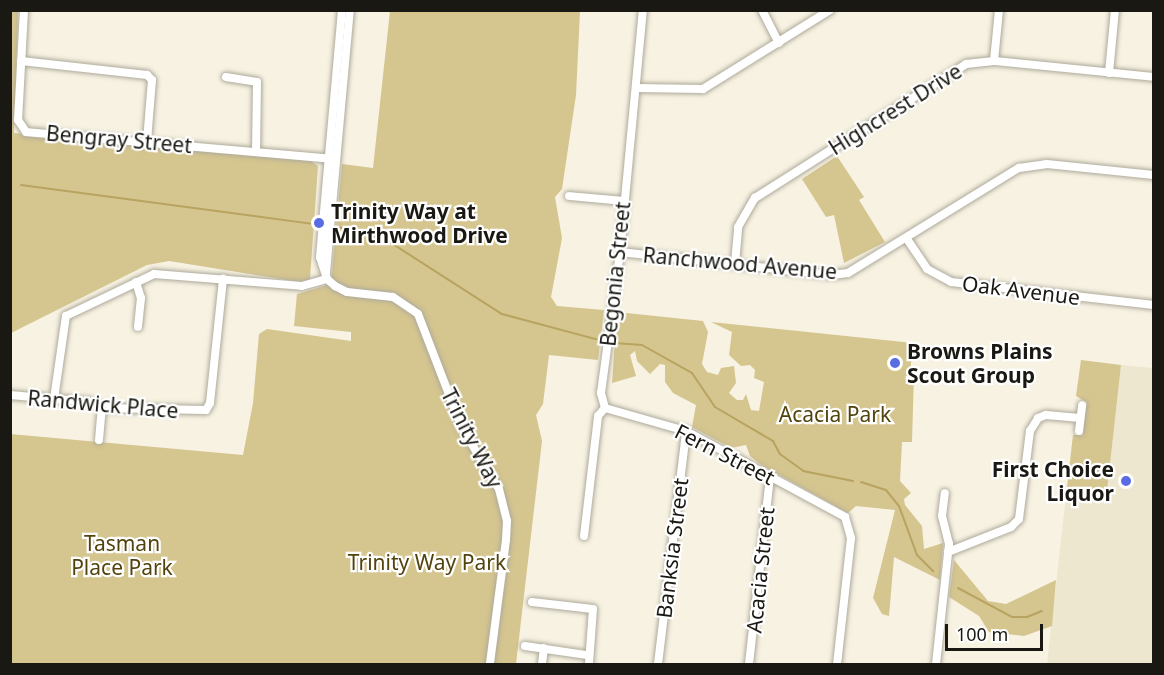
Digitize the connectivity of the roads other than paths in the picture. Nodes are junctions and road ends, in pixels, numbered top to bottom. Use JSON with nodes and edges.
{"nodes":[{"id":1,"x":24,"y":10,"type":"edge"},
{"id":2,"x":342,"y":10,"type":"edge"},
{"id":3,"x":350,"y":10,"type":"edge"},
{"id":4,"x":643,"y":10,"type":"edge"},
{"id":5,"x":762,"y":10,"type":"edge"},
{"id":6,"x":830,"y":10,"type":"edge"},
{"id":7,"x":999,"y":10,"type":"edge"},
{"id":8,"x":1115,"y":10,"type":"edge"},
{"id":9,"x":779,"y":43,"type":"junction"},
{"id":10,"x":21,"y":61,"type":"junction"},
{"id":11,"x":994,"y":61,"type":"junction"},
{"id":12,"x":1109,"y":73,"type":"junction"},
{"id":13,"x":226,"y":77,"type":"dead end"},
{"id":14,"x":1154,"y":77,"type":"edge"},
{"id":15,"x":636,"y":88,"type":"junction"},
{"id":16,"x":147,"y":141,"type":"junction"},
{"id":17,"x":256,"y":151,"type":"junction"},
{"id":18,"x":332,"y":158,"type":"junction"},
{"id":19,"x":1154,"y":175,"type":"edge"},
{"id":20,"x":569,"y":196,"type":"dead end"},
{"id":21,"x":623,"y":201,"type":"junction"},
{"id":22,"x":907,"y":239,"type":"junction"},
{"id":23,"x":620,"y":252,"type":"junction"},
{"id":24,"x":735,"y":264,"type":"junction"},
{"id":25,"x":223,"y":279,"type":"junction"},
{"id":26,"x":327,"y":279,"type":"junction"},
{"id":27,"x":136,"y":282,"type":"junction"},
{"id":28,"x":1154,"y":305,"type":"edge"},
{"id":29,"x":138,"y":327,"type":"dead end"},
{"id":30,"x":10,"y":395,"type":"edge"},
{"id":31,"x":54,"y":399,"type":"junction"},
{"id":32,"x":1082,"y":405,"type":"dead end"},
{"id":33,"x":102,"y":408,"type":"junction"},
{"id":34,"x":605,"y":408,"type":"junction"},
{"id":35,"x":1080,"y":418,"type":"junction"},
{"id":36,"x":686,"y":431,"type":"junction"},
{"id":37,"x":1079,"y":431,"type":"dead end"},
{"id":38,"x":99,"y":440,"type":"dead end"},
{"id":39,"x":770,"y":476,"type":"junction"},
{"id":40,"x":945,"y":493,"type":"dead end"},
{"id":41,"x":584,"y":536,"type":"dead end"},
{"id":42,"x":948,"y":552,"type":"junction"},
{"id":43,"x":531,"y":602,"type":"dead end"},
{"id":44,"x":525,"y":646,"type":"dead end"},
{"id":45,"x":544,"y":648,"type":"junction"},
{"id":46,"x":587,"y":655,"type":"junction"},
{"id":47,"x":490,"y":664,"type":"edge"},
{"id":48,"x":542,"y":664,"type":"edge"},
{"id":49,"x":589,"y":664,"type":"edge"},
{"id":50,"x":658,"y":664,"type":"edge"},
{"id":51,"x":749,"y":664,"type":"edge"},
{"id":52,"x":837,"y":664,"type":"edge"},
{"id":53,"x":936,"y":664,"type":"edge"}],
"edges":[{"from":1,"to":10,"type":"street","name":"Bengray Street"},
{"from":2,"to":18,"type":"street"},
{"from":3,"to":18,"type":"street"},
{"from":4,"to":15,"type":"street","name":"Begonia Street"},
{"from":5,"to":9,"type":"street"},
{"from":6,"to":9,"type":"street"},
{"from":7,"to":11,"type":"street"},
{"from":8,"to":12,"type":"street"},
{"from":9,"to":15,"type":"street"},
{"from":10,"to":16,"type":"street","name":"Bengray Street"},
{"from":10,"to":16,"type":"street"},
{"from":11,"to":12,"type":"street","name":"Highcrest Drive"},
{"from":11,"to":24,"type":"street","name":"Highcrest Drive"},
{"from":12,"to":14,"type":"street","name":"Highcrest Drive"},
{"from":13,"to":17,"type":"street"},
{"from":15,"to":21,"type":"street","name":"Begonia Street"},
{"from":16,"to":17,"type":"street","name":"Bengray Street"},
{"from":17,"to":18,"type":"street","name":"Bengray Street"},
{"from":18,"to":26,"type":"street"},
{"from":19,"to":22,"type":"street","name":"Ranchwood Avenue"},
{"from":20,"to":21,"type":"street"},
{"from":21,"to":23,"type":"street","name":"Begonia Street"},
{"from":22,"to":24,"type":"street","name":"Ranchwood Avenue"},
{"from":22,"to":28,"type":"street","name":"Oak Avenue"},
{"from":23,"to":24,"type":"street","name":"Ranchwood Avenue"},
{"from":23,"to":34,"type":"street","name":"Begonia Street"},
{"from":25,"to":26,"type":"street"},
{"from":25,"to":27,"type":"street"},
{"from":25,"to":33,"type":"street","name":"Randwick Place"},
{"from":26,"to":47,"type":"street","name":"Trinity Way"},
{"from":27,"to":29,"type":"street"},
{"from":27,"to":31,"type":"street"},
{"from":30,"to":31,"type":"street","name":"Randwick Place"},
{"from":31,"to":33,"type":"street","name":"Randwick Place"},
{"from":32,"to":35,"type":"street"},
{"from":33,"to":38,"type":"street"},
{"from":34,"to":36,"type":"street","name":"Fern Street"},
{"from":34,"to":41,"type":"street","name":"Begonia Street"},
{"from":35,"to":37,"type":"street"},
{"from":35,"to":42,"type":"street"},
{"from":36,"to":39,"type":"street","name":"Fern Street"},
{"from":36,"to":50,"type":"street","name":"Banksia Street"},
{"from":39,"to":51,"type":"street","name":"Acacia Street"},
{"from":39,"to":52,"type":"street","name":"Fern Street"},
{"from":40,"to":42,"type":"street"},
{"from":42,"to":53,"type":"street"},
{"from":43,"to":46,"type":"street"},
{"from":44,"to":45,"type":"street"},
{"from":45,"to":46,"type":"street"},
{"from":45,"to":48,"type":"street"},
{"from":46,"to":49,"type":"street"}]}
